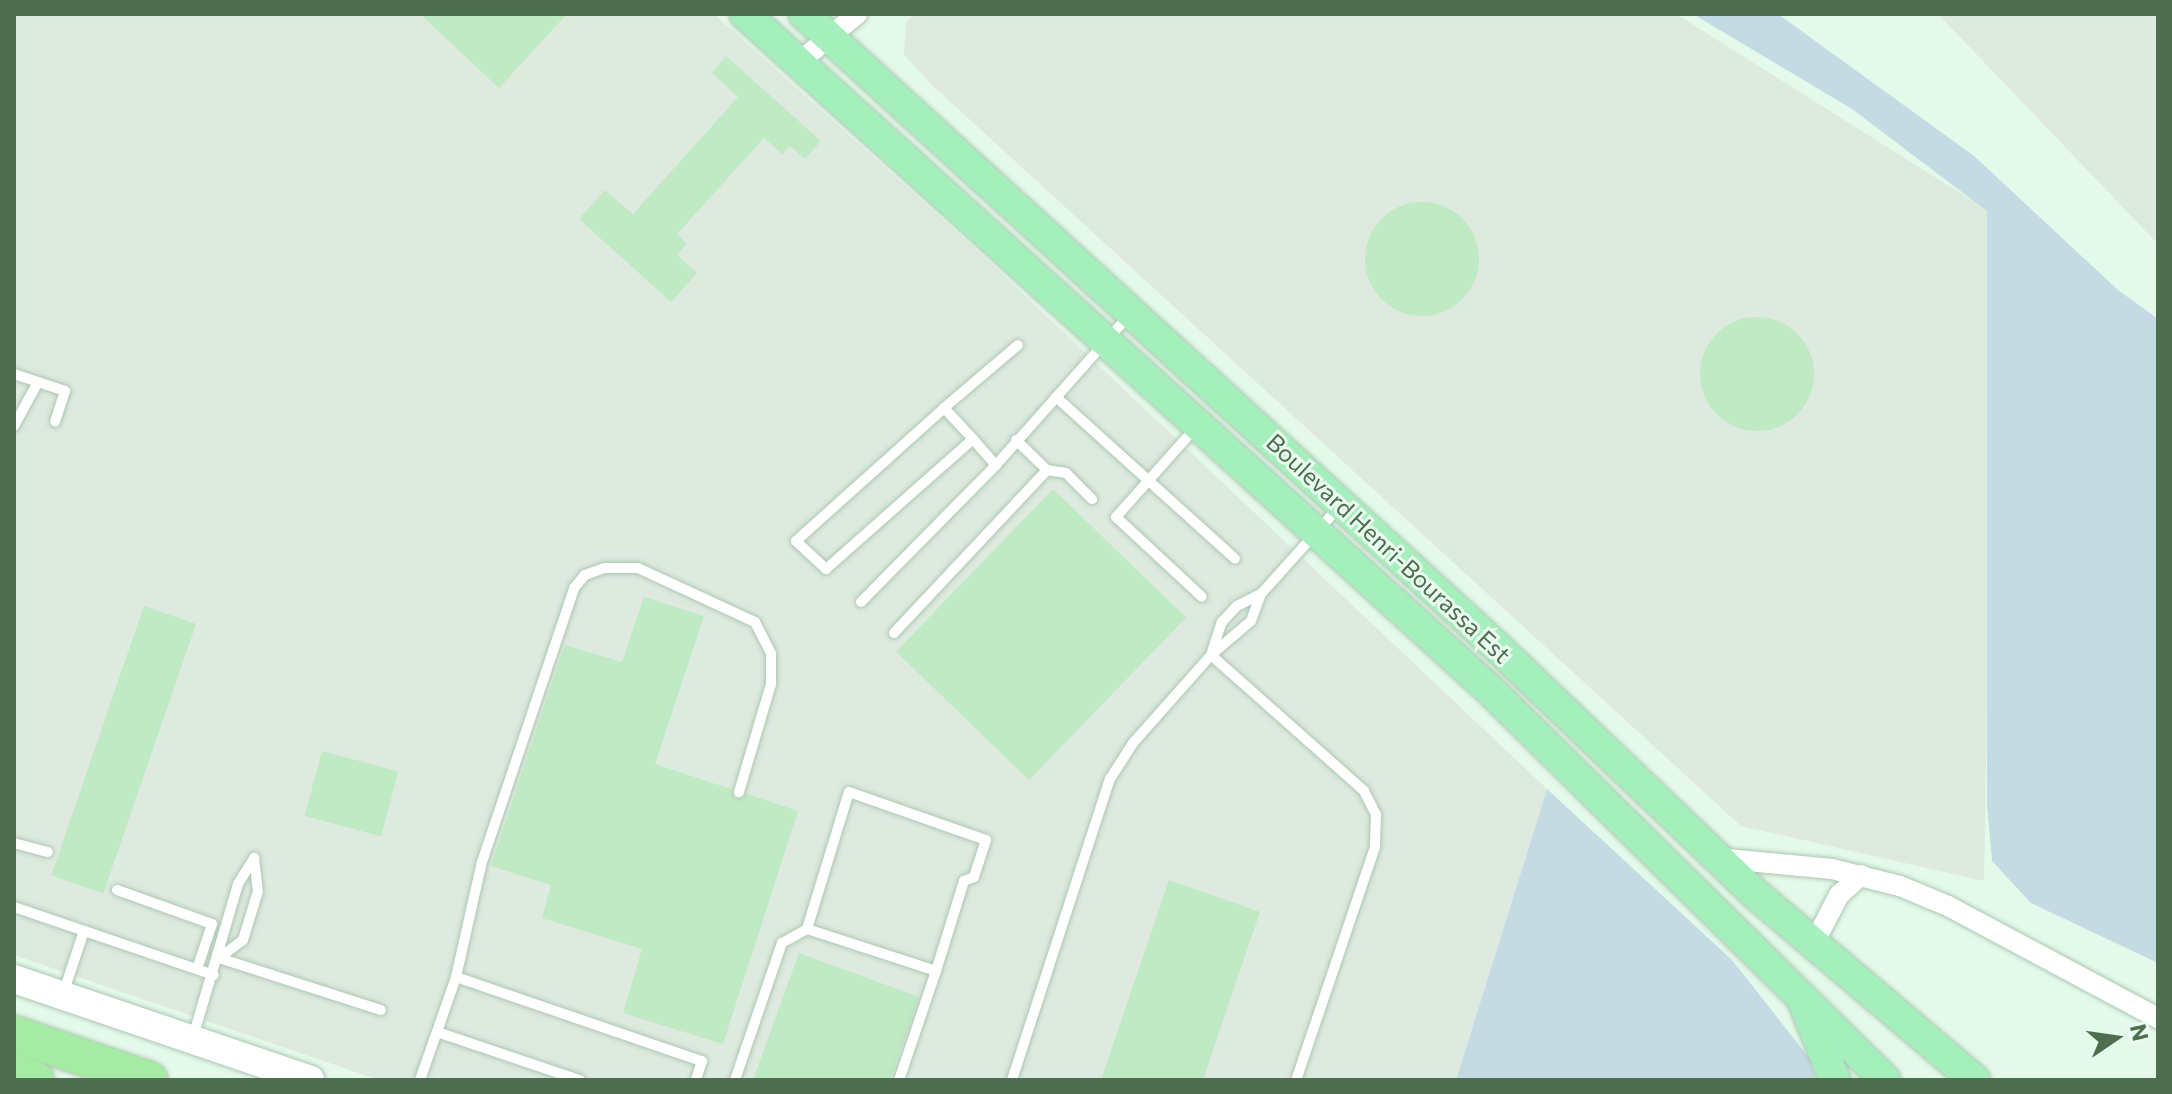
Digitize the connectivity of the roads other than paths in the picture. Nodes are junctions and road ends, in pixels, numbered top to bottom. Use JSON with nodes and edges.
{"nodes":[{"id":1,"x":745,"y":14,"type":"edge"},
{"id":2,"x":804,"y":14,"type":"edge"},
{"id":3,"x":857,"y":14,"type":"edge"},
{"id":4,"x":830,"y":38,"type":"junction"},
{"id":5,"x":798,"y":63,"type":"junction"},
{"id":6,"x":1132,"y":312,"type":"junction"},
{"id":7,"x":1106,"y":344,"type":"junction"},
{"id":8,"x":1018,"y":345,"type":"dead end"},
{"id":9,"x":14,"y":374,"type":"edge"},
{"id":10,"x":38,"y":382,"type":"junction"},
{"id":11,"x":1056,"y":397,"type":"junction"},
{"id":12,"x":944,"y":408,"type":"junction"},
{"id":13,"x":55,"y":421,"type":"dead end"},
{"id":14,"x":14,"y":426,"type":"edge"},
{"id":15,"x":1197,"y":426,"type":"junction"},
{"id":16,"x":973,"y":439,"type":"junction"},
{"id":17,"x":1016,"y":440,"type":"junction"},
{"id":18,"x":996,"y":465,"type":"junction"},
{"id":19,"x":1047,"y":470,"type":"junction"},
{"id":20,"x":1149,"y":481,"type":"junction"},
{"id":21,"x":1092,"y":499,"type":"dead end"},
{"id":22,"x":1341,"y":505,"type":"junction"},
{"id":23,"x":1317,"y":532,"type":"junction"},
{"id":24,"x":1235,"y":559,"type":"dead end"},
{"id":25,"x":1261,"y":594,"type":"junction"},
{"id":26,"x":1202,"y":597,"type":"dead end"},
{"id":27,"x":861,"y":602,"type":"dead end"},
{"id":28,"x":894,"y":633,"type":"dead end"},
{"id":29,"x":1211,"y":655,"type":"junction"},
{"id":30,"x":739,"y":792,"type":"dead end"},
{"id":31,"x":14,"y":843,"type":"edge"},
{"id":32,"x":48,"y":852,"type":"dead end"},
{"id":33,"x":1716,"y":858,"type":"junction"},
{"id":34,"x":1861,"y":875,"type":"junction"},
{"id":35,"x":117,"y":890,"type":"dead end"},
{"id":36,"x":14,"y":907,"type":"edge"},
{"id":37,"x":212,"y":924,"type":"junction"},
{"id":38,"x":225,"y":929,"type":"junction"},
{"id":39,"x":807,"y":929,"type":"junction"},
{"id":40,"x":84,"y":931,"type":"junction"},
{"id":41,"x":1813,"y":945,"type":"junction"},
{"id":42,"x":1756,"y":949,"type":"junction"},
{"id":43,"x":219,"y":958,"type":"junction"},
{"id":44,"x":197,"y":969,"type":"junction"},
{"id":45,"x":936,"y":971,"type":"junction"},
{"id":46,"x":214,"y":975,"type":"junction"},
{"id":47,"x":456,"y":977,"type":"junction"},
{"id":48,"x":14,"y":979,"type":"edge"},
{"id":49,"x":63,"y":996,"type":"junction"},
{"id":50,"x":1801,"y":997,"type":"junction"},
{"id":51,"x":381,"y":1010,"type":"dead end"},
{"id":52,"x":2158,"y":1018,"type":"edge"},
{"id":53,"x":437,"y":1032,"type":"junction"},
{"id":54,"x":14,"y":1034,"type":"edge"},
{"id":55,"x":192,"y":1040,"type":"junction"},
{"id":56,"x":14,"y":1072,"type":"edge"},
{"id":57,"x":36,"y":1080,"type":"edge"},
{"id":58,"x":149,"y":1080,"type":"edge"},
{"id":59,"x":310,"y":1080,"type":"edge"},
{"id":60,"x":420,"y":1080,"type":"edge"},
{"id":61,"x":580,"y":1080,"type":"edge"},
{"id":62,"x":696,"y":1080,"type":"edge"},
{"id":63,"x":735,"y":1080,"type":"edge"},
{"id":64,"x":899,"y":1080,"type":"edge"},
{"id":65,"x":1012,"y":1080,"type":"edge"},
{"id":66,"x":1296,"y":1080,"type":"edge"},
{"id":67,"x":1835,"y":1080,"type":"edge"},
{"id":68,"x":1885,"y":1080,"type":"edge"},
{"id":69,"x":1975,"y":1080,"type":"edge"}],
"edges":[{"from":1,"to":5,"type":"main road","name":"Boulevard Henri-Bourassa Est"},
{"from":2,"to":4,"type":"main road","name":"Boulevard Henri-Bourassa Est"},
{"from":3,"to":4,"type":"street"},
{"from":4,"to":5,"type":"street"},
{"from":4,"to":6,"type":"main road","name":"Boulevard Henri-Bourassa Est"},
{"from":5,"to":7,"type":"main road","name":"Boulevard Henri-Bourassa Est"},
{"from":6,"to":7,"type":"lane"},
{"from":6,"to":22,"type":"main road","name":"Boulevard Henri-Bourassa Est"},
{"from":7,"to":11,"type":"lane"},
{"from":7,"to":15,"type":"main road","name":"Boulevard Henri-Bourassa Est"},
{"from":8,"to":12,"type":"lane"},
{"from":9,"to":10,"type":"lane"},
{"from":10,"to":13,"type":"lane"},
{"from":10,"to":14,"type":"lane"},
{"from":11,"to":17,"type":"lane"},
{"from":11,"to":20,"type":"lane"},
{"from":12,"to":16,"type":"lane"},
{"from":12,"to":16,"type":"lane"},
{"from":15,"to":20,"type":"lane"},
{"from":15,"to":23,"type":"main road","name":"Boulevard Henri-Bourassa Est"},
{"from":16,"to":18,"type":"lane"},
{"from":17,"to":18,"type":"lane"},
{"from":17,"to":19,"type":"lane"},
{"from":18,"to":27,"type":"lane"},
{"from":19,"to":21,"type":"lane"},
{"from":19,"to":28,"type":"lane"},
{"from":20,"to":24,"type":"lane"},
{"from":20,"to":26,"type":"lane"},
{"from":22,"to":23,"type":"lane"},
{"from":22,"to":33,"type":"main road","name":"Boulevard Henri-Bourassa Est"},
{"from":23,"to":25,"type":"lane"},
{"from":23,"to":42,"type":"main road","name":"Boulevard Henri-Bourassa Est"},
{"from":25,"to":29,"type":"lane"},
{"from":25,"to":29,"type":"lane"},
{"from":29,"to":65,"type":"lane"},
{"from":29,"to":66,"type":"lane"},
{"from":30,"to":47,"type":"lane"},
{"from":31,"to":32,"type":"lane"},
{"from":33,"to":34,"type":"street"},
{"from":33,"to":41,"type":"main road","name":"Boulevard Henri-Bourassa Est"},
{"from":34,"to":41,"type":"street"},
{"from":34,"to":52,"type":"street"},
{"from":35,"to":37,"type":"lane"},
{"from":36,"to":40,"type":"lane"},
{"from":37,"to":38,"type":"lane"},
{"from":37,"to":44,"type":"lane"},
{"from":38,"to":43,"type":"lane"},
{"from":38,"to":43,"type":"lane"},
{"from":39,"to":45,"type":"lane"},
{"from":39,"to":45,"type":"lane"},
{"from":39,"to":63,"type":"lane"},
{"from":40,"to":44,"type":"lane"},
{"from":40,"to":49,"type":"lane"},
{"from":41,"to":42,"type":"main road"},
{"from":41,"to":69,"type":"main road","name":"Boulevard Henri-Bourassa Est"},
{"from":42,"to":50,"type":"main road","name":"Boulevard Henri-Bourassa Est"},
{"from":43,"to":46,"type":"lane"},
{"from":43,"to":51,"type":"lane"},
{"from":44,"to":46,"type":"lane"},
{"from":45,"to":64,"type":"lane"},
{"from":46,"to":55,"type":"lane"},
{"from":47,"to":53,"type":"lane"},
{"from":47,"to":62,"type":"lane"},
{"from":48,"to":49,"type":"main road"},
{"from":49,"to":55,"type":"main road"},
{"from":50,"to":67,"type":"main road"},
{"from":50,"to":68,"type":"main road","name":"Boulevard Henri-Bourassa Est"},
{"from":53,"to":60,"type":"lane"},
{"from":53,"to":61,"type":"lane"},
{"from":54,"to":58,"type":"highway"},
{"from":55,"to":59,"type":"main road"},
{"from":56,"to":57,"type":"highway"}]}
